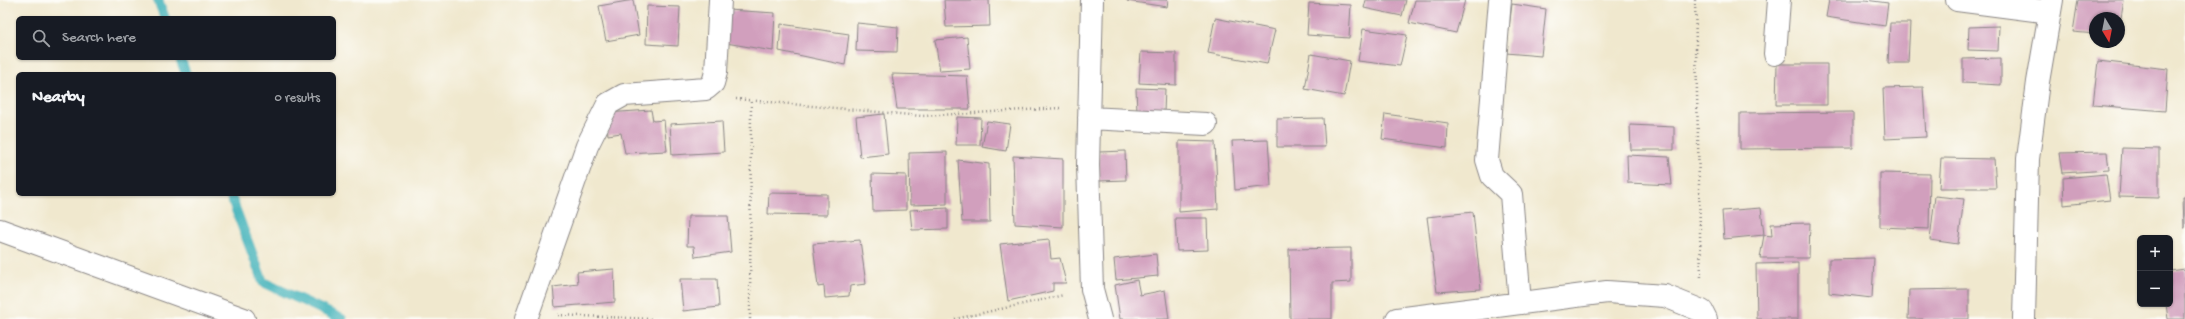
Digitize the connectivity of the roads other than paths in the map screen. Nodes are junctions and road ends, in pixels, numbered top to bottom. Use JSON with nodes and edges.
{"nodes":[{"id":1,"x":720,"y":0,"type":"edge"},
{"id":2,"x":1092,"y":0,"type":"edge"},
{"id":3,"x":1500,"y":0,"type":"edge"},
{"id":4,"x":1779,"y":0,"type":"edge"},
{"id":5,"x":1968,"y":1,"type":"edge"},
{"id":6,"x":2051,"y":6,"type":"edge"},
{"id":7,"x":1776,"y":54,"type":"dead end"},
{"id":8,"x":1089,"y":112,"type":"junction"},
{"id":9,"x":1206,"y":124,"type":"dead end"},
{"id":10,"x":0,"y":230,"type":"edge"},
{"id":11,"x":1520,"y":303,"type":"junction"},
{"id":12,"x":1704,"y":315,"type":"edge"},
{"id":13,"x":527,"y":316,"type":"edge"},
{"id":14,"x":244,"y":319,"type":"edge"},
{"id":15,"x":1100,"y":319,"type":"edge"},
{"id":16,"x":1397,"y":319,"type":"edge"},
{"id":17,"x":2024,"y":319,"type":"edge"}],
"edges":[{"from":1,"to":13,"type":"street"},
{"from":2,"to":8,"type":"street"},
{"from":3,"to":11,"type":"street"},
{"from":4,"to":7,"type":"street"},
{"from":5,"to":6,"type":"street"},
{"from":6,"to":17,"type":"street"},
{"from":8,"to":9,"type":"street"},
{"from":8,"to":15,"type":"street"},
{"from":10,"to":14,"type":"street"},
{"from":11,"to":12,"type":"street"},
{"from":11,"to":16,"type":"street"}]}
